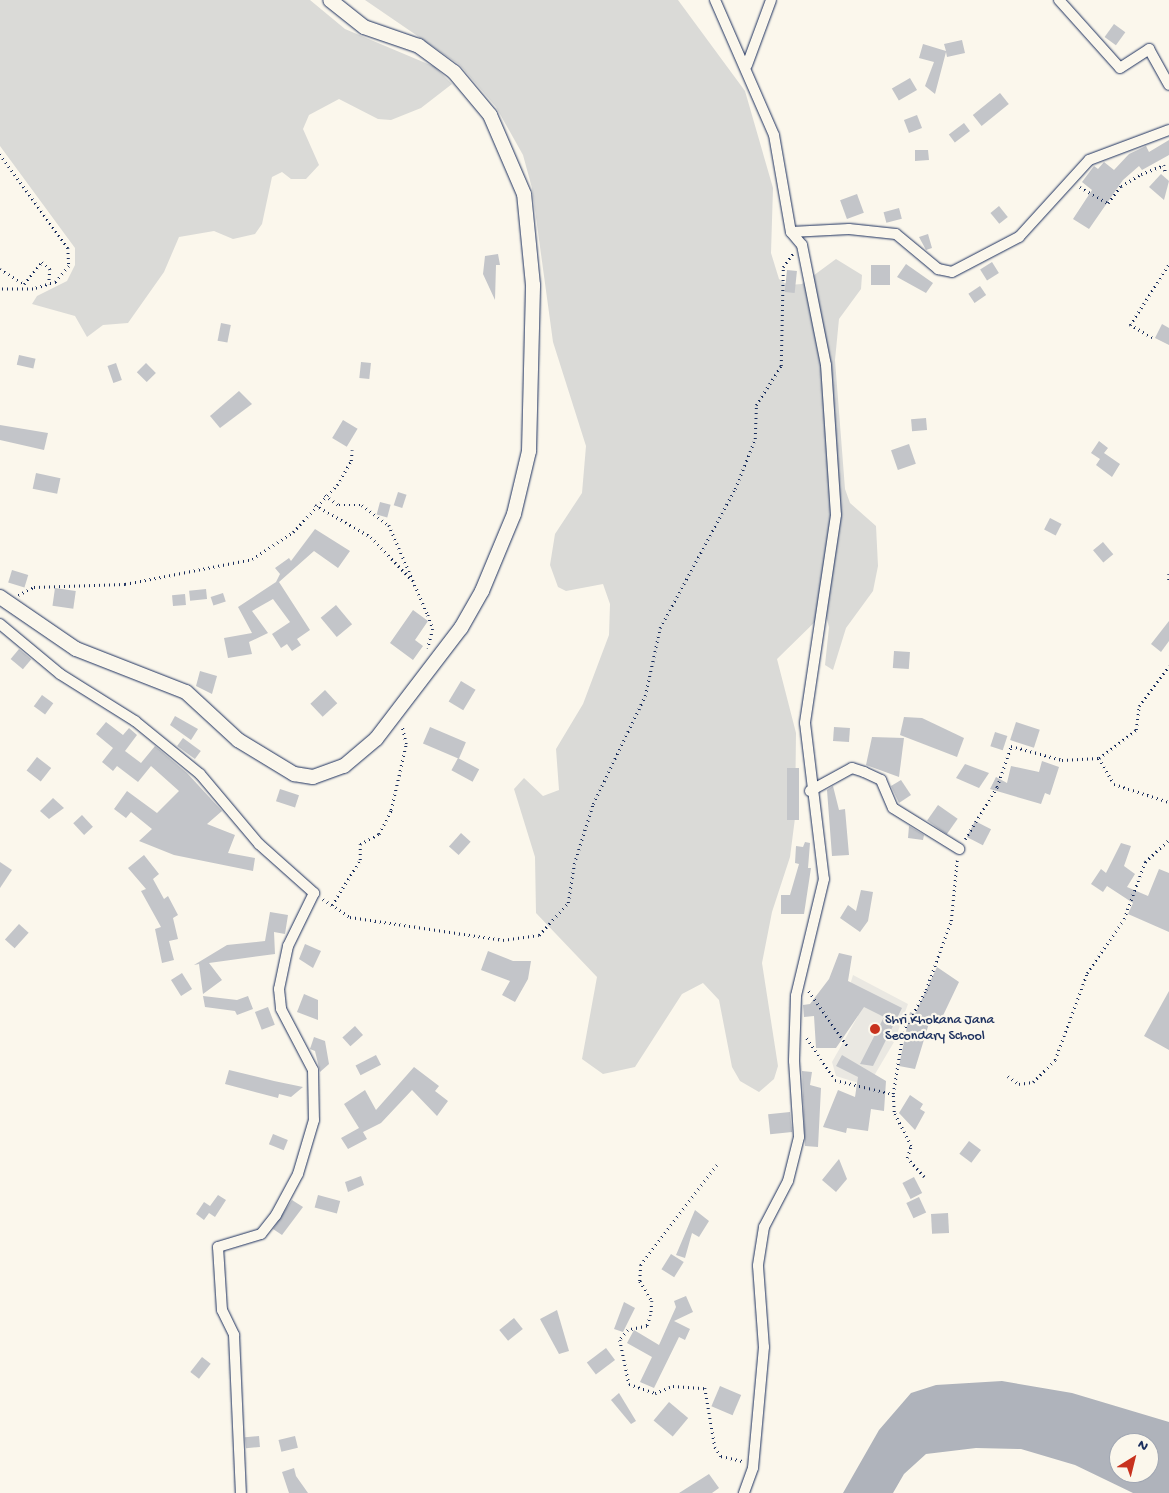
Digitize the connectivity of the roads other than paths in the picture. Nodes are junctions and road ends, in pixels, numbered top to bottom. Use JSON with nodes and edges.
{"nodes":[{"id":1,"x":330,"y":0,"type":"edge"},
{"id":2,"x":715,"y":0,"type":"edge"},
{"id":3,"x":771,"y":0,"type":"edge"},
{"id":4,"x":1059,"y":0,"type":"edge"},
{"id":5,"x":747,"y":65,"type":"junction"},
{"id":6,"x":1169,"y":85,"type":"edge"},
{"id":7,"x":1169,"y":130,"type":"edge"},
{"id":8,"x":791,"y":232,"type":"junction"},
{"id":9,"x":3,"y":599,"type":"edge"},
{"id":10,"x":0,"y":624,"type":"edge"},
{"id":11,"x":810,"y":791,"type":"junction"},
{"id":12,"x":959,"y":849,"type":"road end"},
{"id":13,"x":241,"y":1493,"type":"edge"},
{"id":14,"x":744,"y":1493,"type":"edge"}],
"edges":[{"from":1,"to":9,"type":"main road"},
{"from":2,"to":5,"type":"street"},
{"from":3,"to":5,"type":"street"},
{"from":4,"to":6,"type":"street"},
{"from":5,"to":8,"type":"street"},
{"from":7,"to":8,"type":"street"},
{"from":8,"to":11,"type":"street"},
{"from":10,"to":13,"type":"street"},
{"from":11,"to":12,"type":"street"},
{"from":11,"to":14,"type":"street"}]}
